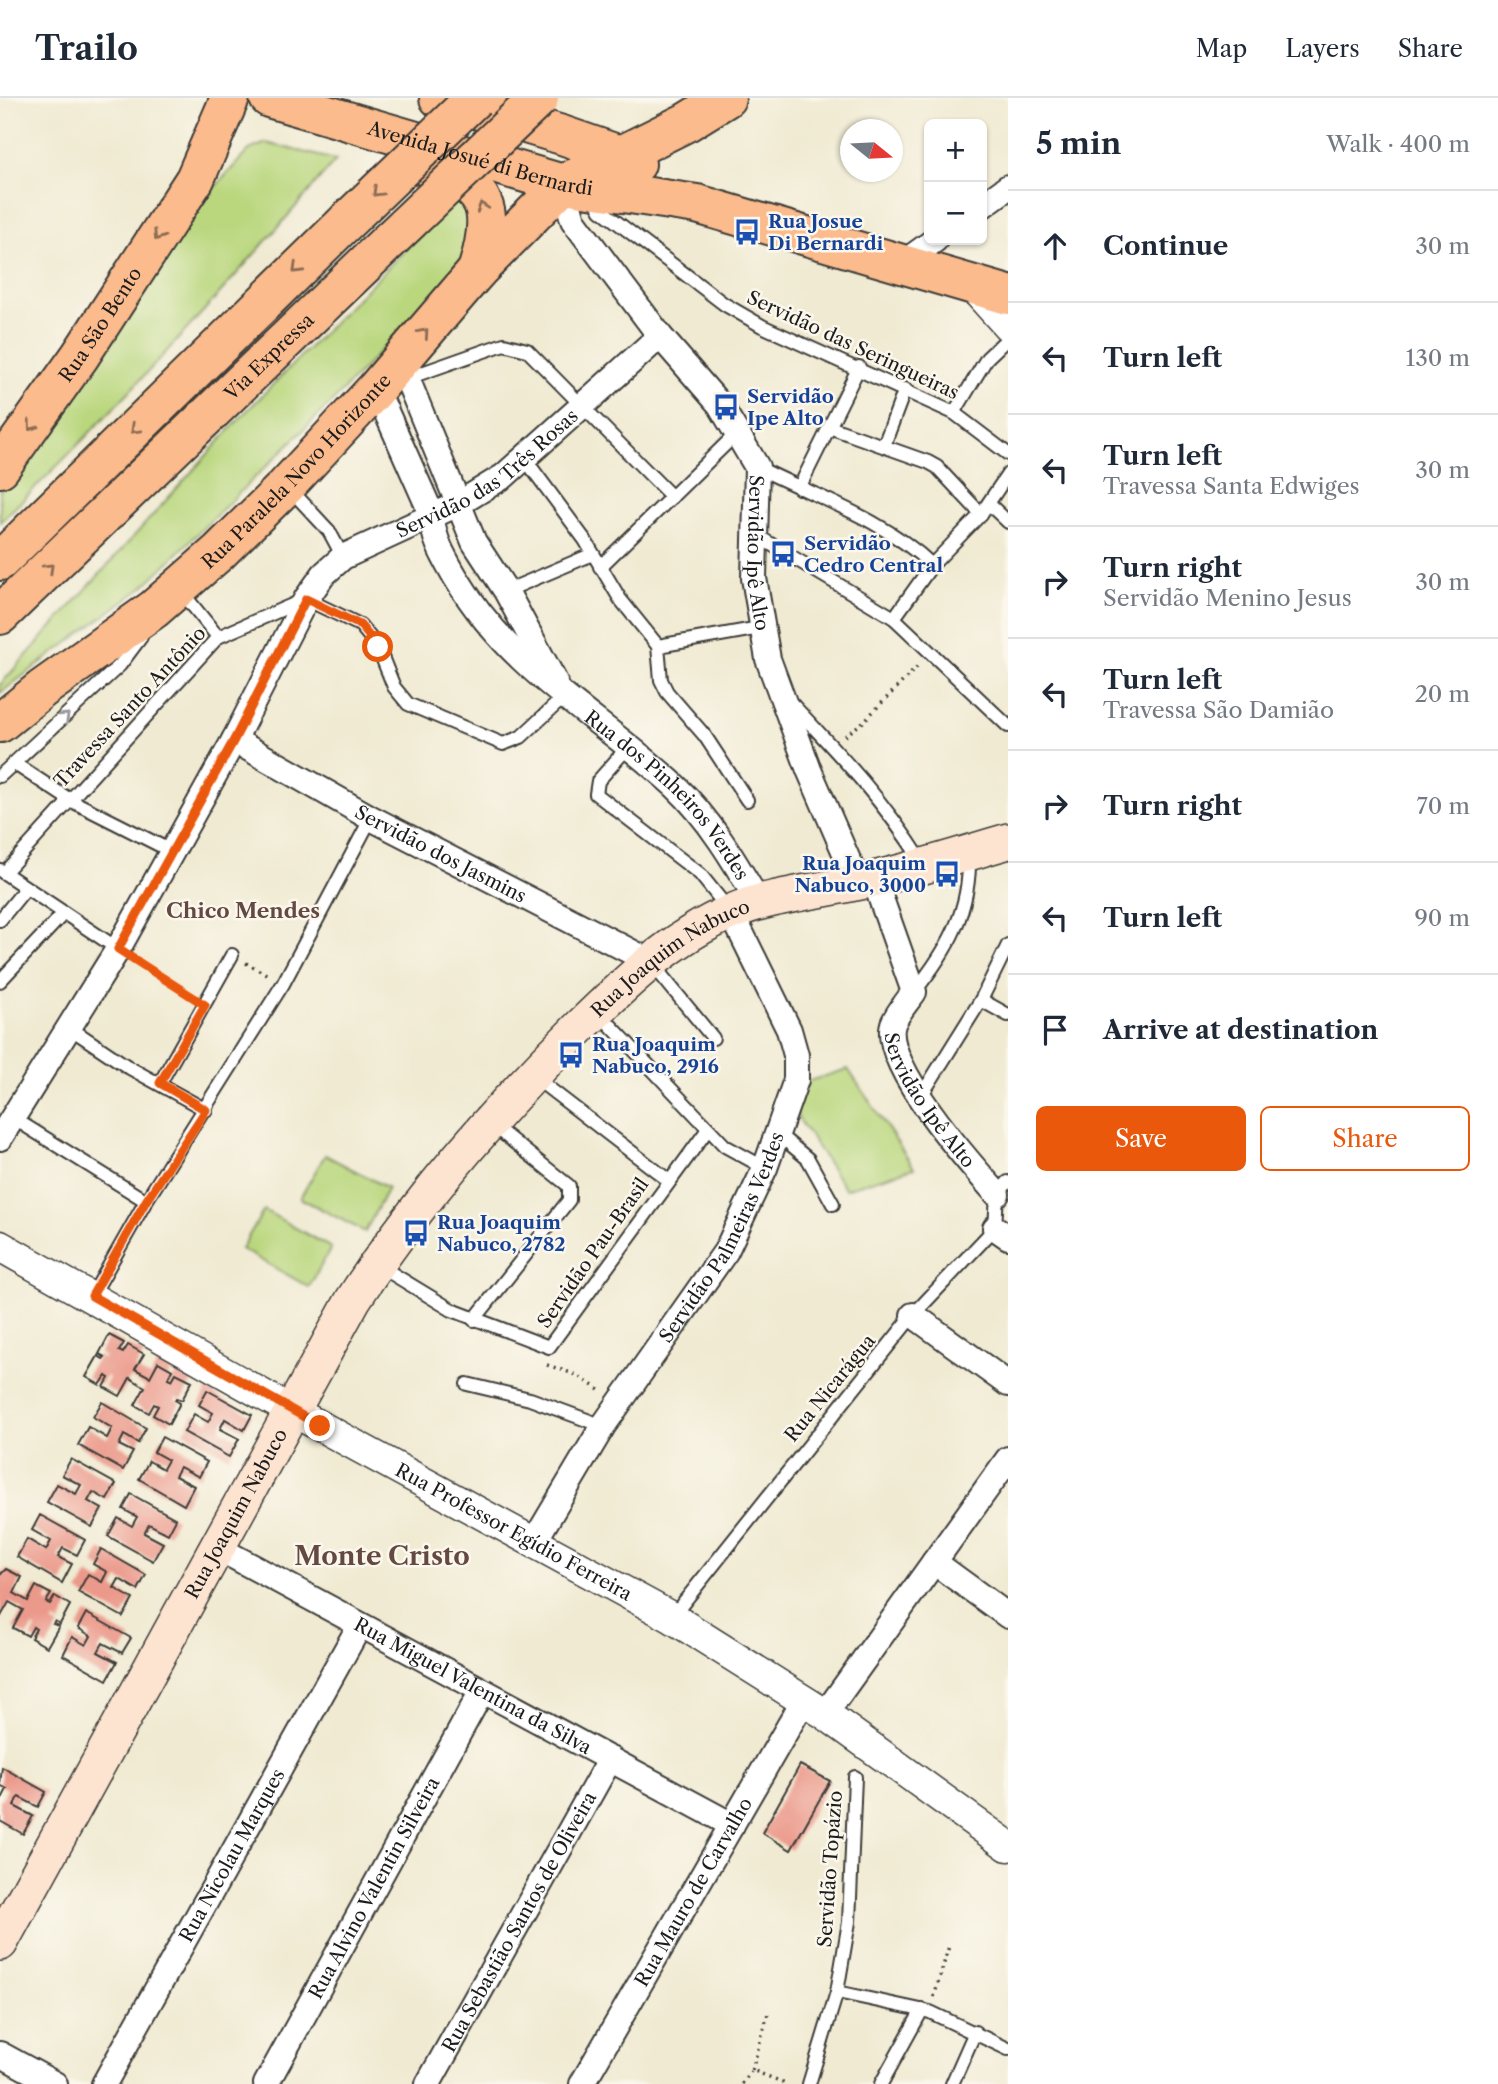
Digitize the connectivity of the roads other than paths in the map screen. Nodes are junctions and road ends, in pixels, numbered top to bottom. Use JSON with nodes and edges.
{"nodes":[{"id":1,"x":439,"y":98,"type":"edge"},
{"id":2,"x":475,"y":98,"type":"edge"},
{"id":3,"x":495,"y":98,"type":"edge"},
{"id":4,"x":538,"y":98,"type":"edge"},
{"id":5,"x":726,"y":98,"type":"edge"},
{"id":6,"x":265,"y":103,"type":"edge"},
{"id":7,"x":356,"y":112,"type":"edge"},
{"id":8,"x":687,"y":122,"type":"junction"},
{"id":9,"x":562,"y":135,"type":"junction"},
{"id":10,"x":637,"y":165,"type":"junction"},
{"id":11,"x":576,"y":186,"type":"junction"},
{"id":12,"x":1008,"y":187,"type":"edge"},
{"id":13,"x":987,"y":202,"type":"edge"},
{"id":14,"x":696,"y":204,"type":"junction"},
{"id":15,"x":928,"y":245,"type":"edge"},
{"id":16,"x":899,"y":266,"type":"junction"},
{"id":17,"x":477,"y":271,"type":"junction"},
{"id":18,"x":990,"y":290,"type":"edge"},
{"id":19,"x":1008,"y":326,"type":"edge"},
{"id":20,"x":660,"y":336,"type":"junction"},
{"id":21,"x":1008,"y":338,"type":"edge"},
{"id":22,"x":859,"y":367,"type":"junction"},
{"id":23,"x":394,"y":376,"type":"junction"},
{"id":24,"x":905,"y":389,"type":"junction"},
{"id":25,"x":583,"y":407,"type":"junction"},
{"id":26,"x":954,"y":413,"type":"junction"},
{"id":27,"x":832,"y":428,"type":"junction"},
{"id":28,"x":738,"y":431,"type":"junction"},
{"id":29,"x":884,"y":445,"type":"junction"},
{"id":30,"x":1008,"y":454,"type":"edge"},
{"id":31,"x":525,"y":459,"type":"junction"},
{"id":32,"x":757,"y":467,"type":"junction"},
{"id":33,"x":0,"y":468,"type":"edge"},
{"id":34,"x":1008,"y":474,"type":"edge"},
{"id":35,"x":286,"y":486,"type":"junction"},
{"id":36,"x":799,"y":488,"type":"junction"},
{"id":37,"x":672,"y":497,"type":"junction"},
{"id":38,"x":460,"y":503,"type":"junction"},
{"id":39,"x":985,"y":509,"type":"junction"},
{"id":40,"x":432,"y":515,"type":"junction"},
{"id":41,"x":1008,"y":522,"type":"edge"},
{"id":42,"x":753,"y":534,"type":"junction"},
{"id":43,"x":593,"y":554,"type":"junction"},
{"id":44,"x":343,"y":557,"type":"junction"},
{"id":45,"x":0,"y":561,"type":"edge"},
{"id":46,"x":932,"y":565,"type":"junction"},
{"id":47,"x":600,"y":568,"type":"junction"},
{"id":48,"x":506,"y":591,"type":"junction"},
{"id":49,"x":167,"y":599,"type":"junction"},
{"id":50,"x":306,"y":599,"type":"junction"},
{"id":51,"x":0,"y":615,"type":"edge"},
{"id":52,"x":894,"y":618,"type":"junction"},
{"id":53,"x":760,"y":628,"type":"junction"},
{"id":54,"x":218,"y":637,"type":"junction"},
{"id":55,"x":658,"y":646,"type":"junction"},
{"id":56,"x":777,"y":689,"type":"junction"},
{"id":57,"x":563,"y":698,"type":"junction"},
{"id":58,"x":0,"y":723,"type":"edge"},
{"id":59,"x":1008,"y":726,"type":"edge"},
{"id":60,"x":234,"y":740,"type":"junction"},
{"id":61,"x":627,"y":748,"type":"junction"},
{"id":62,"x":15,"y":764,"type":"junction"},
{"id":63,"x":0,"y":776,"type":"edge"},
{"id":64,"x":70,"y":800,"type":"junction"},
{"id":65,"x":747,"y":800,"type":"dead end"},
{"id":66,"x":371,"y":818,"type":"junction"},
{"id":67,"x":1008,"y":841,"type":"edge"},
{"id":68,"x":173,"y":852,"type":"junction"},
{"id":69,"x":969,"y":852,"type":"junction"},
{"id":70,"x":924,"y":866,"type":"junction"},
{"id":71,"x":2,"y":871,"type":"edge"},
{"id":72,"x":866,"y":881,"type":"junction"},
{"id":73,"x":26,"y":888,"type":"junction"},
{"id":74,"x":745,"y":907,"type":"junction"},
{"id":75,"x":64,"y":913,"type":"junction"},
{"id":76,"x":0,"y":920,"type":"edge"},
{"id":77,"x":1008,"y":945,"type":"edge"},
{"id":78,"x":118,"y":949,"type":"junction"},
{"id":79,"x":232,"y":955,"type":"road end"},
{"id":80,"x":651,"y":962,"type":"junction"},
{"id":81,"x":0,"y":981,"type":"edge"},
{"id":82,"x":914,"y":992,"type":"junction"},
{"id":83,"x":981,"y":1000,"type":"junction"},
{"id":84,"x":597,"y":1011,"type":"junction"},
{"id":85,"x":1008,"y":1015,"type":"edge"},
{"id":86,"x":70,"y":1028,"type":"junction"},
{"id":87,"x":713,"y":1038,"type":"dead end"},
{"id":88,"x":533,"y":1076,"type":"junction"},
{"id":89,"x":160,"y":1083,"type":"junction"},
{"id":90,"x":921,"y":1096,"type":"junction"},
{"id":91,"x":206,"y":1110,"type":"junction"},
{"id":92,"x":490,"y":1123,"type":"junction"},
{"id":93,"x":6,"y":1128,"type":"edge"},
{"id":94,"x":708,"y":1129,"type":"junction"},
{"id":95,"x":778,"y":1134,"type":"junction"},
{"id":96,"x":765,"y":1168,"type":"junction"},
{"id":97,"x":668,"y":1180,"type":"junction"},
{"id":98,"x":1003,"y":1188,"type":"edge"},
{"id":99,"x":146,"y":1201,"type":"junction"},
{"id":100,"x":833,"y":1204,"type":"dead end"},
{"id":101,"x":1002,"y":1232,"type":"edge"},
{"id":102,"x":0,"y":1246,"type":"edge"},
{"id":103,"x":376,"y":1264,"type":"junction"},
{"id":104,"x":92,"y":1296,"type":"junction"},
{"id":105,"x":913,"y":1315,"type":"junction"},
{"id":106,"x":474,"y":1320,"type":"junction"},
{"id":107,"x":467,"y":1384,"type":"dead end"},
{"id":108,"x":1008,"y":1384,"type":"edge"},
{"id":109,"x":291,"y":1410,"type":"junction"},
{"id":110,"x":603,"y":1426,"type":"junction"},
{"id":111,"x":1008,"y":1459,"type":"edge"},
{"id":112,"x":534,"y":1542,"type":"junction"},
{"id":113,"x":216,"y":1548,"type":"junction"},
{"id":114,"x":934,"y":1562,"type":"junction"},
{"id":115,"x":1008,"y":1616,"type":"edge"},
{"id":116,"x":671,"y":1617,"type":"junction"},
{"id":117,"x":359,"y":1625,"type":"junction"},
{"id":118,"x":482,"y":1691,"type":"junction"},
{"id":119,"x":815,"y":1707,"type":"junction"},
{"id":120,"x":610,"y":1759,"type":"junction"},
{"id":121,"x":855,"y":1777,"type":"dead end"},
{"id":122,"x":732,"y":1825,"type":"junction"},
{"id":123,"x":1008,"y":1846,"type":"edge"},
{"id":124,"x":0,"y":1943,"type":"edge"},
{"id":125,"x":837,"y":1992,"type":"junction"},
{"id":126,"x":926,"y":2011,"type":"junction"},
{"id":127,"x":975,"y":2032,"type":"junction"},
{"id":128,"x":1008,"y":2049,"type":"edge"},
{"id":129,"x":0,"y":2054,"type":"edge"},
{"id":130,"x":55,"y":2084,"type":"edge"},
{"id":131,"x":104,"y":2084,"type":"edge"},
{"id":132,"x":265,"y":2084,"type":"edge"},
{"id":133,"x":428,"y":2084,"type":"edge"},
{"id":134,"x":582,"y":2084,"type":"edge"},
{"id":135,"x":809,"y":2084,"type":"edge"},
{"id":136,"x":881,"y":2084,"type":"edge"},
{"id":137,"x":951,"y":2084,"type":"edge"}],
"edges":[{"from":1,"to":9,"type":"main road","name":"Avenida Josué di Bernardi"},
{"from":2,"to":45,"type":"main road","one_way":true,"bridge":true},
{"from":3,"to":8,"type":"main road"},
{"from":51,"to":4,"type":"main road","name":"Via Expressa","one_way":true,"bridge":true},
{"from":5,"to":8,"type":"main road"},
{"from":6,"to":7,"type":"main road","name":"Avenida Josué di Bernardi"},
{"from":17,"to":6,"type":"main road","one_way":true},
{"from":6,"to":33,"type":"main road","name":"Rua São Bento","one_way":true},
{"from":7,"to":11,"type":"main road","name":"Avenida Josué di Bernardi"},
{"from":8,"to":10,"type":"main road"},
{"from":9,"to":10,"type":"main road","name":"Avenida Josué di Bernardi"},
{"from":9,"to":11,"type":"main road"},
{"from":10,"to":11,"type":"main road"},
{"from":10,"to":14,"type":"main road","name":"Avenida Josué di Bernardi"},
{"from":11,"to":14,"type":"main road","name":"Avenida Josué di Bernardi"},
{"from":11,"to":17,"type":"main road","name":"Rua Paralela Novo Horizonte"},
{"from":11,"to":20,"type":"street","name":"Servidão Ipê Alto"},
{"from":11,"to":22,"type":"lane","name":"Servidão das Seringueiras"},
{"from":12,"to":13,"type":"street"},
{"from":14,"to":16,"type":"main road","name":"Avenida Josué di Bernardi"},
{"from":15,"to":16,"type":"street"},
{"from":16,"to":18,"type":"main road","name":"Avenida Josué di Bernardi"},
{"from":23,"to":17,"type":"main road","name":"Rua Paralela Novo Horizonte","one_way":true},
{"from":18,"to":19,"type":"street"},
{"from":20,"to":25,"type":"street","name":"Servidão das Três Rosas"},
{"from":20,"to":28,"type":"street","name":"Servidão Ipê Alto"},
{"from":21,"to":26,"type":"lane"},
{"from":22,"to":24,"type":"lane","name":"Servidão das Seringueiras"},
{"from":22,"to":27,"type":"lane"},
{"from":23,"to":25,"type":"lane"},
{"from":23,"to":35,"type":"main road","name":"Rua Paralela Novo Horizonte"},
{"from":23,"to":38,"type":"street","name":"Rua dos Pinheiros Verdes"},
{"from":23,"to":40,"type":"street","name":"Rua dos Pinheiros Verdes"},
{"from":24,"to":26,"type":"lane","name":"Servidão das Seringueiras"},
{"from":24,"to":29,"type":"lane"},
{"from":25,"to":31,"type":"street","name":"Servidão das Três Rosas"},
{"from":25,"to":37,"type":"lane"},
{"from":26,"to":30,"type":"lane","name":"Servidão das Seringueiras"},
{"from":27,"to":29,"type":"lane"},
{"from":27,"to":36,"type":"lane"},
{"from":28,"to":32,"type":"street","name":"Servidão Ipê Alto"},
{"from":28,"to":37,"type":"lane"},
{"from":29,"to":39,"type":"lane"},
{"from":31,"to":38,"type":"street","name":"Servidão das Três Rosas"},
{"from":31,"to":43,"type":"lane"},
{"from":32,"to":36,"type":"lane"},
{"from":32,"to":42,"type":"street","name":"Servidão Ipê Alto"},
{"from":34,"to":39,"type":"lane"},
{"from":35,"to":44,"type":"lane"},
{"from":35,"to":49,"type":"main road","name":"Rua Paralela Novo Horizonte"},
{"from":36,"to":46,"type":"lane"},
{"from":37,"to":47,"type":"lane"},
{"from":38,"to":40,"type":"street","name":"Servidão das Três Rosas"},
{"from":38,"to":48,"type":"street","name":"Rua dos Pinheiros Verdes"},
{"from":39,"to":41,"type":"lane"},
{"from":39,"to":46,"type":"lane"},
{"from":40,"to":44,"type":"street","name":"Servidão das Três Rosas"},
{"from":40,"to":57,"type":"street","name":"Rua dos Pinheiros Verdes"},
{"from":42,"to":52,"type":"lane"},
{"from":42,"to":53,"type":"street","name":"Servidão Ipê Alto"},
{"from":43,"to":47,"type":"lane"},
{"from":43,"to":48,"type":"lane"},
{"from":44,"to":50,"type":"street","name":"Servidão das Três Rosas"},
{"from":46,"to":52,"type":"lane"},
{"from":47,"to":55,"type":"lane"},
{"from":48,"to":57,"type":"street","name":"Rua dos Pinheiros Verdes"},
{"from":49,"to":54,"type":"lane"},
{"from":49,"to":58,"type":"main road","name":"Rua Paralela Novo Horizonte"},
{"from":62,"to":49,"type":"lane","one_way":true},
{"from":50,"to":54,"type":"lane","name":"Travessa Santo Antônio"},
{"from":50,"to":57,"type":"lane"},
{"from":50,"to":60,"type":"street","name":"Servidão das Três Rosas"},
{"from":52,"to":59,"type":"lane"},
{"from":53,"to":55,"type":"lane"},
{"from":53,"to":56,"type":"street","name":"Servidão Ipê Alto"},
{"from":54,"to":64,"type":"lane","name":"Travessa Santo Antônio"},
{"from":55,"to":65,"type":"lane"},
{"from":56,"to":70,"type":"lane"},
{"from":56,"to":72,"type":"street","name":"Servidão Ipê Alto"},
{"from":57,"to":61,"type":"street","name":"Rua dos Pinheiros Verdes"},
{"from":60,"to":66,"type":"street","name":"Servidão dos Jasmins"},
{"from":60,"to":68,"type":"street","name":"Servidão das Três Rosas"},
{"from":61,"to":74,"type":"street","name":"Rua dos Pinheiros Verdes"},
{"from":61,"to":74,"type":"lane"},
{"from":62,"to":63,"type":"lane"},
{"from":62,"to":64,"type":"lane"},
{"from":64,"to":68,"type":"lane"},
{"from":64,"to":71,"type":"lane","name":"Travessa Santo Antônio"},
{"from":66,"to":80,"type":"street","name":"Servidão dos Jasmins"},
{"from":66,"to":91,"type":"lane"},
{"from":67,"to":69,"type":"main road","name":"Rua Joaquim Nabuco"},
{"from":68,"to":78,"type":"street","name":"Servidão das Três Rosas"},
{"from":69,"to":70,"type":"main road","name":"Rua Joaquim Nabuco"},
{"from":69,"to":82,"type":"lane"},
{"from":70,"to":72,"type":"main road","name":"Rua Joaquim Nabuco"},
{"from":71,"to":73,"type":"lane"},
{"from":72,"to":74,"type":"main road","name":"Rua Joaquim Nabuco"},
{"from":72,"to":82,"type":"street","name":"Servidão Ipê Alto"},
{"from":73,"to":75,"type":"lane"},
{"from":73,"to":76,"type":"lane"},
{"from":74,"to":80,"type":"main road","name":"Rua Joaquim Nabuco"},
{"from":74,"to":95,"type":"street","name":"Servidão Palmeiras Verdes"},
{"from":75,"to":78,"type":"lane"},
{"from":75,"to":81,"type":"lane"},
{"from":77,"to":83,"type":"lane"},
{"from":78,"to":86,"type":"street","name":"Servidão das Três Rosas"},
{"from":79,"to":89,"type":"lane"},
{"from":80,"to":84,"type":"main road","name":"Rua Joaquim Nabuco"},
{"from":80,"to":87,"type":"lane"},
{"from":82,"to":90,"type":"street","name":"Servidão Ipê Alto"},
{"from":83,"to":85,"type":"lane"},
{"from":83,"to":90,"type":"lane"},
{"from":84,"to":88,"type":"main road","name":"Rua Joaquim Nabuco"},
{"from":84,"to":94,"type":"lane"},
{"from":86,"to":89,"type":"lane"},
{"from":86,"to":93,"type":"street","name":"Servidão das Três Rosas"},
{"from":88,"to":92,"type":"main road","name":"Rua Joaquim Nabuco"},
{"from":88,"to":97,"type":"lane"},
{"from":89,"to":91,"type":"lane"},
{"from":90,"to":98,"type":"street","name":"Servidão Ipê Alto"},
{"from":91,"to":99,"type":"lane"},
{"from":92,"to":103,"type":"main road","name":"Rua Joaquim Nabuco"},
{"from":92,"to":106,"type":"lane"},
{"from":93,"to":99,"type":"lane"},
{"from":94,"to":96,"type":"lane"},
{"from":94,"to":97,"type":"lane","name":"Servidão Pau-Brasil"},
{"from":95,"to":96,"type":"street","name":"Servidão Palmeiras Verdes"},
{"from":95,"to":100,"type":"lane"},
{"from":96,"to":110,"type":"street","name":"Servidão Palmeiras Verdes"},
{"from":97,"to":106,"type":"lane","name":"Servidão Pau-Brasil"},
{"from":98,"to":101,"type":"lane","name":"Rua Nicarágua"},
{"from":99,"to":104,"type":"lane"},
{"from":101,"to":105,"type":"lane","name":"Rua Nicarágua"},
{"from":102,"to":104,"type":"street","name":"Rua Professor Egídio Ferreira"},
{"from":103,"to":106,"type":"lane","name":"Servidão Pau-Brasil"},
{"from":103,"to":109,"type":"main road","name":"Rua Joaquim Nabuco"},
{"from":104,"to":109,"type":"street","name":"Rua Professor Egídio Ferreira"},
{"from":105,"to":108,"type":"street"},
{"from":105,"to":116,"type":"lane","name":"Rua Nicarágua"},
{"from":107,"to":110,"type":"lane"},
{"from":109,"to":112,"type":"street","name":"Rua Professor Egídio Ferreira"},
{"from":109,"to":113,"type":"main road","name":"Rua Joaquim Nabuco"},
{"from":110,"to":112,"type":"street","name":"Servidão Palmeiras Verdes"},
{"from":111,"to":114,"type":"street","name":"Rua Mauro de Carvalho"},
{"from":112,"to":116,"type":"street","name":"Rua Professor Egídio Ferreira"},
{"from":113,"to":117,"type":"street","name":"Rua Miguel Valentina da Silva"},
{"from":113,"to":124,"type":"main road","name":"Rua Joaquim Nabuco"},
{"from":114,"to":115,"type":"street"},
{"from":114,"to":119,"type":"street","name":"Rua Mauro de Carvalho"},
{"from":116,"to":119,"type":"street","name":"Rua Professor Egídio Ferreira"},
{"from":117,"to":118,"type":"street","name":"Rua Miguel Valentina da Silva"},
{"from":117,"to":131,"type":"street","name":"Rua Nicolau Marques"},
{"from":118,"to":120,"type":"street","name":"Rua Miguel Valentina da Silva"},
{"from":118,"to":132,"type":"street","name":"Rua Alvino Valentin Silveira"},
{"from":119,"to":122,"type":"street","name":"Rua Mauro de Carvalho"},
{"from":119,"to":123,"type":"street","name":"Rua Professor Egídio Ferreira"},
{"from":120,"to":122,"type":"street","name":"Rua Miguel Valentina da Silva"},
{"from":120,"to":133,"type":"street","name":"Rua Sebastião Santos de Oliveira"},
{"from":121,"to":125,"type":"lane","name":"Servidão Topázio"},
{"from":122,"to":134,"type":"street","name":"Rua Mauro de Carvalho"},
{"from":125,"to":126,"type":"lane"},
{"from":125,"to":135,"type":"lane","name":"Servidão Topázio"},
{"from":126,"to":127,"type":"lane"},
{"from":126,"to":136,"type":"lane"},
{"from":127,"to":128,"type":"lane"},
{"from":127,"to":137,"type":"lane"},
{"from":129,"to":130,"type":"street"}]}
